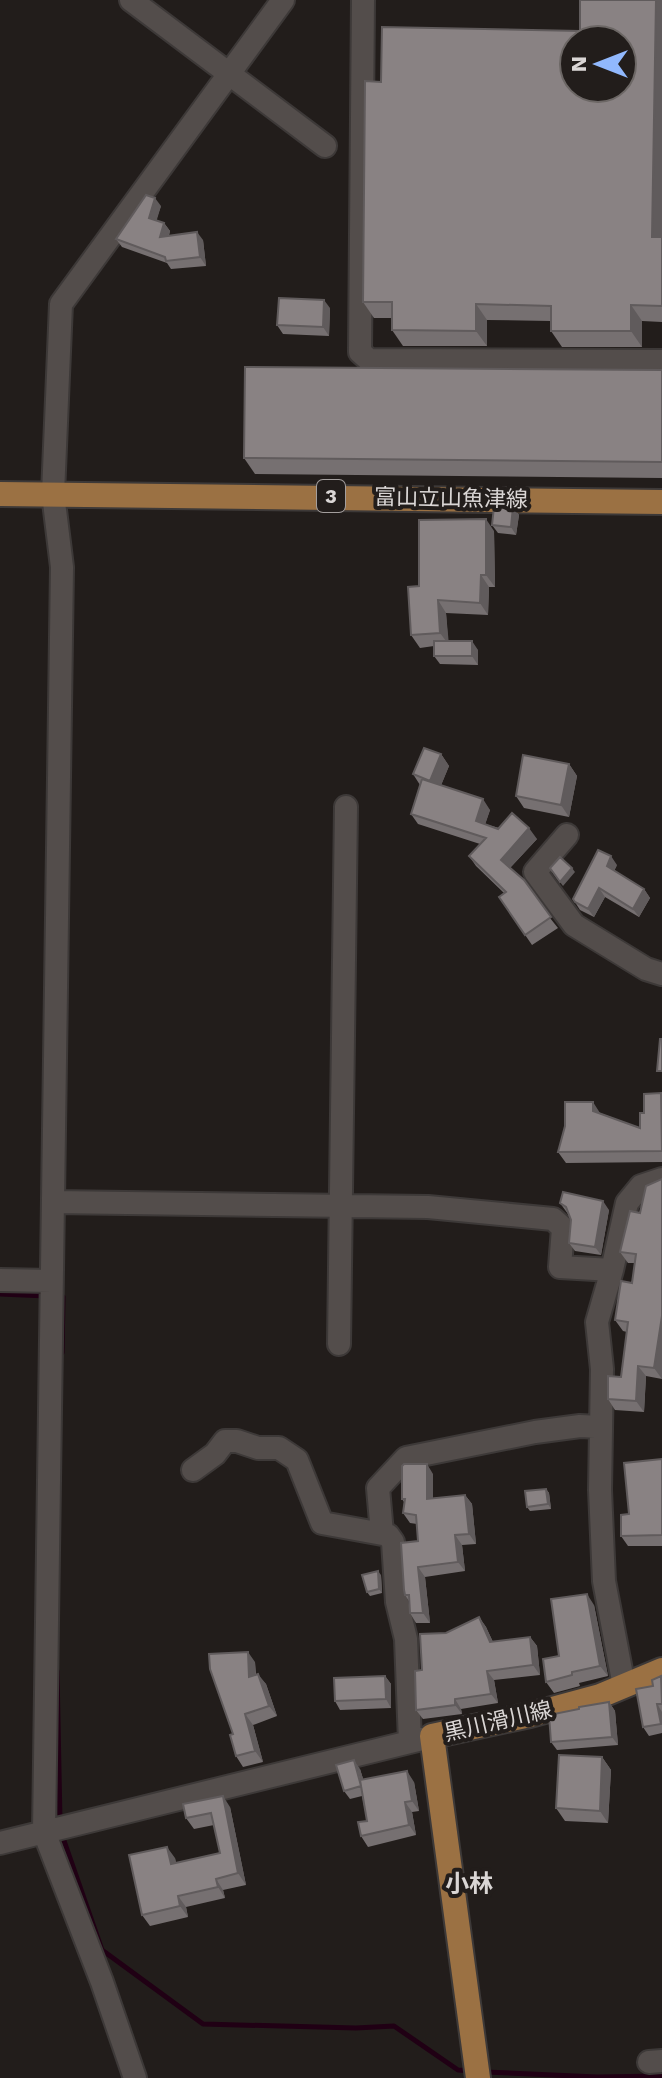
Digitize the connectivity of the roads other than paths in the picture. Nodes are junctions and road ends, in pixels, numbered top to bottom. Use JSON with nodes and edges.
{"nodes":[{"id":1,"x":131,"y":0,"type":"edge"},
{"id":2,"x":283,"y":0,"type":"edge"},
{"id":3,"x":363,"y":0,"type":"edge"},
{"id":4,"x":230,"y":73,"type":"junction"},
{"id":5,"x":325,"y":146,"type":"dead end"},
{"id":6,"x":662,"y":361,"type":"edge"},
{"id":7,"x":0,"y":494,"type":"edge"},
{"id":8,"x":53,"y":494,"type":"junction"},
{"id":9,"x":662,"y":502,"type":"edge"},
{"id":10,"x":346,"y":807,"type":"dead end"},
{"id":11,"x":567,"y":835,"type":"dead end"},
{"id":12,"x":662,"y":974,"type":"edge"},
{"id":13,"x":662,"y":1179,"type":"edge"},
{"id":14,"x":53,"y":1202,"type":"junction"},
{"id":15,"x":341,"y":1205,"type":"junction"},
{"id":16,"x":612,"y":1270,"type":"junction"},
{"id":17,"x":0,"y":1280,"type":"edge"},
{"id":18,"x":51,"y":1281,"type":"junction"},
{"id":19,"x":339,"y":1344,"type":"dead end"},
{"id":20,"x":600,"y":1427,"type":"junction"},
{"id":21,"x":193,"y":1470,"type":"dead end"},
{"id":22,"x":382,"y":1533,"type":"junction"},
{"id":23,"x":662,"y":1670,"type":"edge"},
{"id":24,"x":624,"y":1686,"type":"junction"},
{"id":25,"x":421,"y":1739,"type":"junction"},
{"id":26,"x":44,"y":1832,"type":"junction"},
{"id":27,"x":0,"y":1843,"type":"edge"},
{"id":28,"x":135,"y":2078,"type":"edge"},
{"id":29,"x":478,"y":2078,"type":"edge"}],
"edges":[{"from":1,"to":4,"type":"street"},
{"from":2,"to":4,"type":"street"},
{"from":3,"to":6,"type":"street"},
{"from":4,"to":5,"type":"street"},
{"from":4,"to":8,"type":"street"},
{"from":7,"to":8,"type":"main road","name":"富山立山魚津線","number":"3"},
{"from":8,"to":9,"type":"main road","name":"富山立山魚津線","number":"3"},
{"from":8,"to":14,"type":"street"},
{"from":10,"to":15,"type":"street"},
{"from":11,"to":12,"type":"street"},
{"from":13,"to":16,"type":"street"},
{"from":14,"to":15,"type":"street"},
{"from":14,"to":18,"type":"street"},
{"from":15,"to":16,"type":"street"},
{"from":15,"to":19,"type":"street"},
{"from":16,"to":20,"type":"street"},
{"from":17,"to":18,"type":"street"},
{"from":18,"to":26,"type":"street"},
{"from":20,"to":22,"type":"street"},
{"from":20,"to":24,"type":"street"},
{"from":21,"to":22,"type":"street"},
{"from":22,"to":25,"type":"street"},
{"from":23,"to":24,"type":"main road","name":"黒川滑川線"},
{"from":24,"to":25,"type":"main road","name":"黒川滑川線"},
{"from":25,"to":26,"type":"street"},
{"from":25,"to":29,"type":"main road","name":"黒川滑川線"},
{"from":26,"to":27,"type":"street"},
{"from":26,"to":28,"type":"street"}]}
